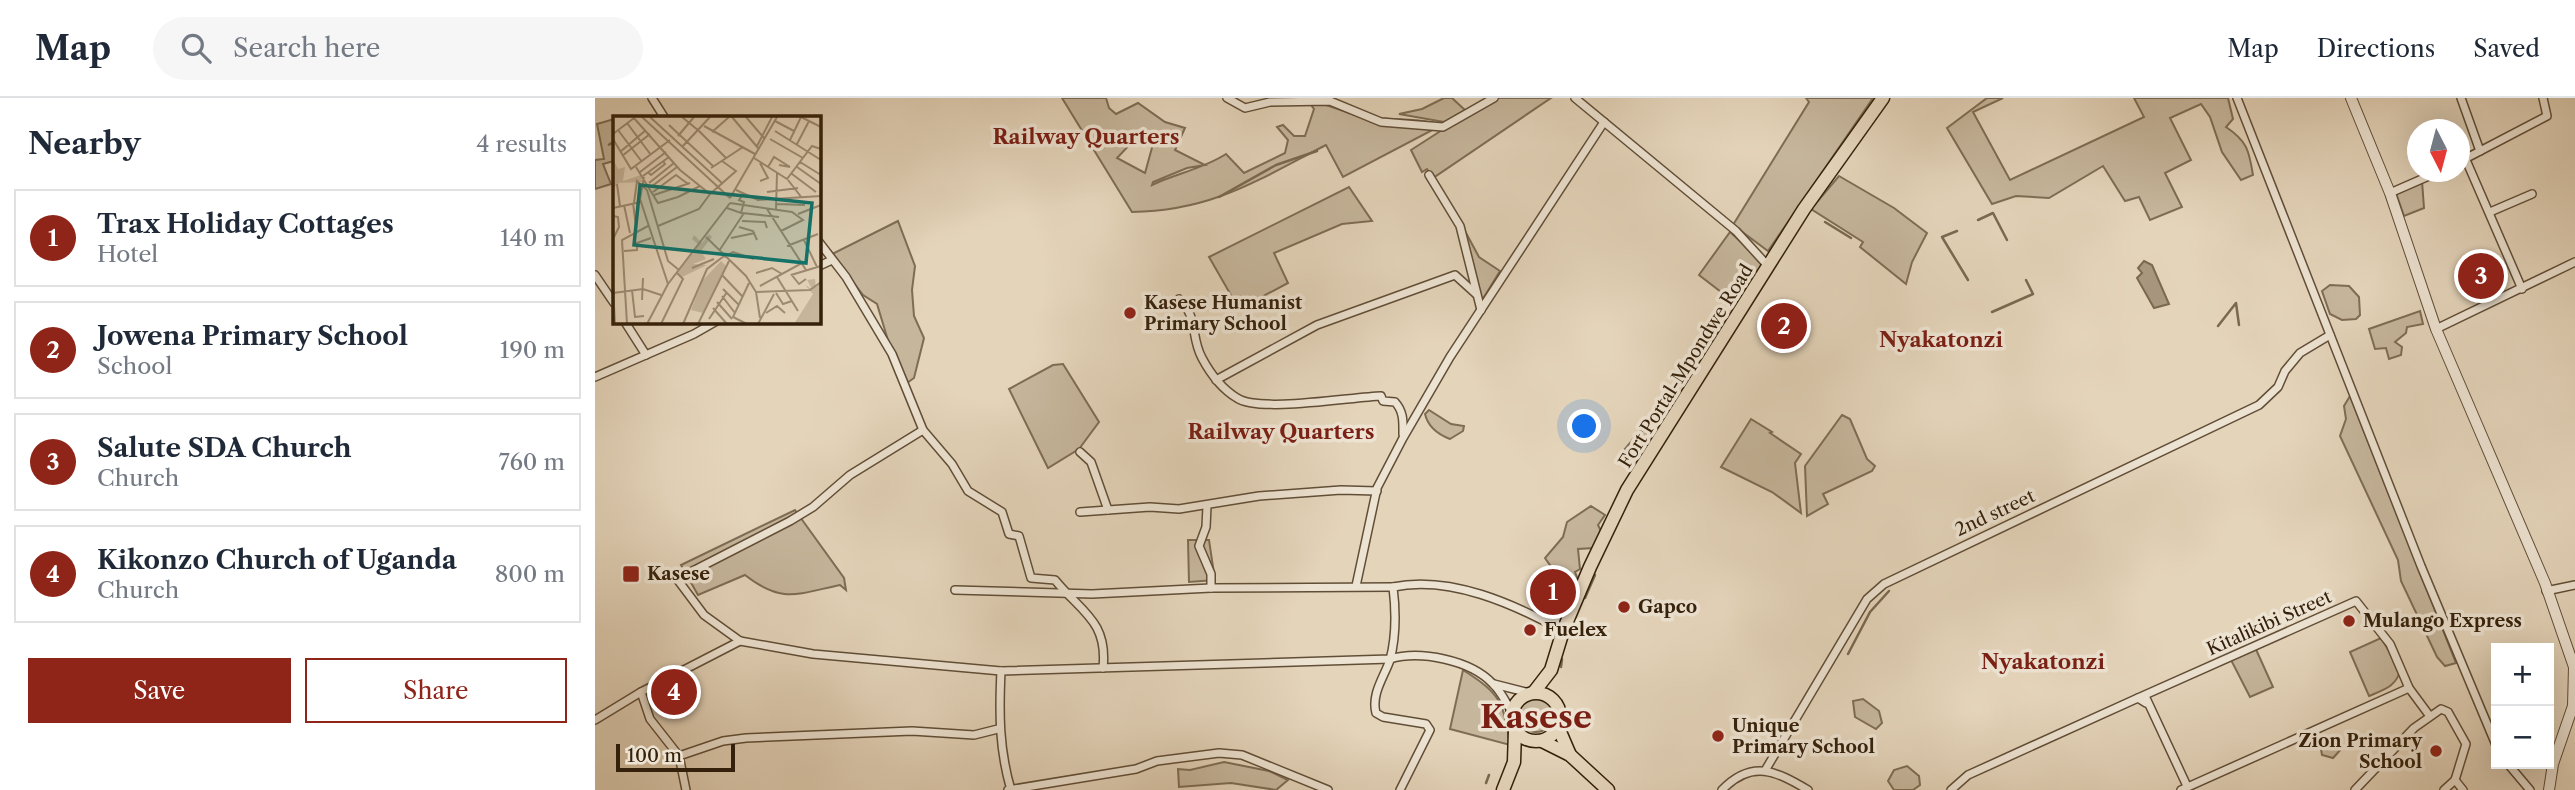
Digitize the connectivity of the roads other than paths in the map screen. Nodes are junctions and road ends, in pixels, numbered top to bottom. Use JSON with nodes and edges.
{"nodes":[{"id":1,"x":652,"y":98,"type":"edge"},
{"id":2,"x":1227,"y":98,"type":"edge"},
{"id":3,"x":1495,"y":98,"type":"edge"},
{"id":4,"x":1575,"y":98,"type":"edge"},
{"id":5,"x":1883,"y":98,"type":"edge"},
{"id":6,"x":2237,"y":98,"type":"edge"},
{"id":7,"x":2351,"y":98,"type":"edge"},
{"id":8,"x":2461,"y":98,"type":"edge"},
{"id":9,"x":2543,"y":98,"type":"edge"},
{"id":10,"x":663,"y":116,"type":"edge"},
{"id":11,"x":1604,"y":122,"type":"junction"},
{"id":12,"x":2480,"y":150,"type":"junction"},
{"id":13,"x":2470,"y":156,"type":"edge"},
{"id":14,"x":2470,"y":174,"type":"edge"},
{"id":15,"x":1429,"y":175,"type":"dead end"},
{"id":16,"x":2415,"y":182,"type":"edge"},
{"id":17,"x":2390,"y":193,"type":"junction"},
{"id":18,"x":2532,"y":194,"type":"dead end"},
{"id":19,"x":2490,"y":212,"type":"junction"},
{"id":20,"x":821,"y":245,"type":"edge"},
{"id":21,"x":832,"y":260,"type":"junction"},
{"id":22,"x":2575,"y":262,"type":"edge"},
{"id":23,"x":821,"y":265,"type":"edge"},
{"id":24,"x":1769,"y":268,"type":"junction"},
{"id":25,"x":595,"y":275,"type":"edge"},
{"id":26,"x":2522,"y":289,"type":"junction"},
{"id":27,"x":1476,"y":294,"type":"junction"},
{"id":28,"x":1179,"y":299,"type":"dead end"},
{"id":29,"x":613,"y":302,"type":"edge"},
{"id":30,"x":1481,"y":310,"type":"junction"},
{"id":31,"x":626,"y":324,"type":"edge"},
{"id":32,"x":707,"y":324,"type":"edge"},
{"id":33,"x":2436,"y":329,"type":"junction"},
{"id":34,"x":2330,"y":335,"type":"junction"},
{"id":35,"x":646,"y":355,"type":"junction"},
{"id":36,"x":595,"y":377,"type":"edge"},
{"id":37,"x":1216,"y":380,"type":"junction"},
{"id":38,"x":923,"y":430,"type":"junction"},
{"id":39,"x":1402,"y":438,"type":"junction"},
{"id":40,"x":1080,"y":452,"type":"dead end"},
{"id":41,"x":1377,"y":491,"type":"junction"},
{"id":42,"x":1207,"y":506,"type":"junction"},
{"id":43,"x":1108,"y":510,"type":"junction"},
{"id":44,"x":1080,"y":512,"type":"dead end"},
{"id":45,"x":2575,"y":584,"type":"edge"},
{"id":46,"x":1356,"y":586,"type":"junction"},
{"id":47,"x":1393,"y":587,"type":"junction"},
{"id":48,"x":1211,"y":588,"type":"junction"},
{"id":49,"x":955,"y":590,"type":"dead end"},
{"id":50,"x":2546,"y":592,"type":"junction"},
{"id":51,"x":1067,"y":593,"type":"junction"},
{"id":52,"x":1563,"y":631,"type":"junction"},
{"id":53,"x":740,"y":641,"type":"junction"},
{"id":54,"x":1390,"y":659,"type":"junction"},
{"id":55,"x":1103,"y":668,"type":"junction"},
{"id":56,"x":1551,"y":670,"type":"junction"},
{"id":57,"x":1001,"y":671,"type":"junction"},
{"id":58,"x":1494,"y":684,"type":"junction"},
{"id":59,"x":2409,"y":688,"type":"junction"},
{"id":60,"x":641,"y":691,"type":"junction"},
{"id":61,"x":1532,"y":693,"type":"junction"},
{"id":62,"x":2143,"y":698,"type":"junction"},
{"id":63,"x":1556,"y":703,"type":"junction"},
{"id":64,"x":1512,"y":712,"type":"junction"},
{"id":65,"x":2429,"y":715,"type":"junction"},
{"id":66,"x":595,"y":720,"type":"edge"},
{"id":67,"x":1558,"y":727,"type":"junction"},
{"id":68,"x":998,"y":729,"type":"junction"},
{"id":69,"x":1515,"y":730,"type":"junction"},
{"id":70,"x":2491,"y":733,"type":"edge"},
{"id":71,"x":1538,"y":741,"type":"junction"},
{"id":72,"x":1570,"y":755,"type":"junction"},
{"id":73,"x":679,"y":756,"type":"junction"},
{"id":74,"x":1514,"y":762,"type":"junction"},
{"id":75,"x":1766,"y":769,"type":"junction"},
{"id":76,"x":2512,"y":769,"type":"edge"},
{"id":77,"x":2455,"y":780,"type":"junction"},
{"id":78,"x":2184,"y":788,"type":"edge"},
{"id":79,"x":686,"y":790,"type":"edge"},
{"id":80,"x":1010,"y":790,"type":"edge"},
{"id":81,"x":1328,"y":790,"type":"edge"},
{"id":82,"x":1400,"y":790,"type":"edge"},
{"id":83,"x":1503,"y":790,"type":"edge"},
{"id":84,"x":1608,"y":790,"type":"edge"},
{"id":85,"x":1722,"y":790,"type":"edge"},
{"id":86,"x":1808,"y":790,"type":"edge"},
{"id":87,"x":1951,"y":790,"type":"edge"},
{"id":88,"x":2355,"y":790,"type":"edge"},
{"id":89,"x":2444,"y":790,"type":"edge"},
{"id":90,"x":2463,"y":790,"type":"edge"},
{"id":91,"x":2530,"y":790,"type":"edge"},
{"id":92,"x":2549,"y":790,"type":"edge"}],
"edges":[{"from":1,"to":10,"type":"street"},
{"from":2,"to":3,"type":"street"},
{"from":4,"to":11,"type":"street"},
{"from":5,"to":24,"type":"main road","name":"Fort Portal-Mpondwe Road"},
{"from":6,"to":34,"type":"street"},
{"from":7,"to":17,"type":"street"},
{"from":8,"to":12,"type":"street"},
{"from":9,"to":12,"type":"street"},
{"from":11,"to":24,"type":"street"},
{"from":11,"to":30,"type":"street"},
{"from":12,"to":13,"type":"street"},
{"from":14,"to":19,"type":"street"},
{"from":15,"to":27,"type":"street"},
{"from":16,"to":17,"type":"street"},
{"from":17,"to":33,"type":"street"},
{"from":18,"to":19,"type":"street"},
{"from":19,"to":26,"type":"street"},
{"from":20,"to":21,"type":"street"},
{"from":21,"to":23,"type":"street"},
{"from":21,"to":38,"type":"street"},
{"from":22,"to":26,"type":"street"},
{"from":24,"to":52,"type":"main road","name":"Fort Portal-Mpondwe Road"},
{"from":25,"to":29,"type":"street"},
{"from":26,"to":33,"type":"street"},
{"from":27,"to":30,"type":"street"},
{"from":27,"to":37,"type":"street"},
{"from":28,"to":37,"type":"street"},
{"from":30,"to":39,"type":"street"},
{"from":31,"to":35,"type":"street"},
{"from":32,"to":35,"type":"street"},
{"from":33,"to":50,"type":"street"},
{"from":34,"to":70,"type":"street"},
{"from":34,"to":75,"type":"street","name":"2nd street"},
{"from":35,"to":36,"type":"street"},
{"from":37,"to":39,"type":"street"},
{"from":38,"to":51,"type":"street"},
{"from":38,"to":53,"type":"street"},
{"from":39,"to":41,"type":"street"},
{"from":40,"to":43,"type":"street"},
{"from":41,"to":42,"type":"street"},
{"from":41,"to":46,"type":"street"},
{"from":42,"to":43,"type":"street"},
{"from":42,"to":48,"type":"street"},
{"from":43,"to":44,"type":"street"},
{"from":45,"to":50,"type":"street"},
{"from":46,"to":47,"type":"street"},
{"from":46,"to":48,"type":"street"},
{"from":47,"to":52,"type":"street"},
{"from":47,"to":54,"type":"street"},
{"from":48,"to":51,"type":"street"},
{"from":49,"to":51,"type":"street"},
{"from":50,"to":92,"type":"street"},
{"from":51,"to":55,"type":"street"},
{"from":52,"to":56,"type":"main road","name":"Fort Portal-Mpondwe Road"},
{"from":53,"to":57,"type":"street"},
{"from":53,"to":60,"type":"street"},
{"from":54,"to":55,"type":"street"},
{"from":54,"to":58,"type":"street"},
{"from":54,"to":82,"type":"street"},
{"from":55,"to":57,"type":"street"},
{"from":56,"to":61,"type":"main road","name":"Fort Portal-Mpondwe Road"},
{"from":56,"to":63,"type":"main road","name":"Fort Portal-Mpondwe Road"},
{"from":57,"to":68,"type":"street"},
{"from":58,"to":61,"type":"street"},
{"from":58,"to":64,"type":"street"},
{"from":59,"to":62,"type":"street","name":"Kitalikibi Street"},
{"from":59,"to":65,"type":"street"},
{"from":59,"to":78,"type":"street"},
{"from":60,"to":66,"type":"street"},
{"from":60,"to":73,"type":"street"},
{"from":61,"to":63,"type":"main road"},
{"from":61,"to":64,"type":"main road"},
{"from":62,"to":78,"type":"street"},
{"from":62,"to":87,"type":"street","name":"Kitalikibi Street"},
{"from":63,"to":67,"type":"main road"},
{"from":64,"to":69,"type":"main road"},
{"from":65,"to":77,"type":"street"},
{"from":65,"to":88,"type":"street"},
{"from":67,"to":71,"type":"main road"},
{"from":67,"to":72,"type":"main road"},
{"from":68,"to":73,"type":"street"},
{"from":68,"to":80,"type":"street"},
{"from":69,"to":71,"type":"main road"},
{"from":69,"to":74,"type":"main road"},
{"from":71,"to":72,"type":"main road"},
{"from":71,"to":74,"type":"main road"},
{"from":72,"to":84,"type":"main road"},
{"from":73,"to":79,"type":"street"},
{"from":74,"to":83,"type":"main road"},
{"from":75,"to":85,"type":"street"},
{"from":75,"to":86,"type":"street"},
{"from":76,"to":91,"type":"street"},
{"from":77,"to":89,"type":"street"},
{"from":77,"to":90,"type":"street"},
{"from":80,"to":81,"type":"street"}]}
